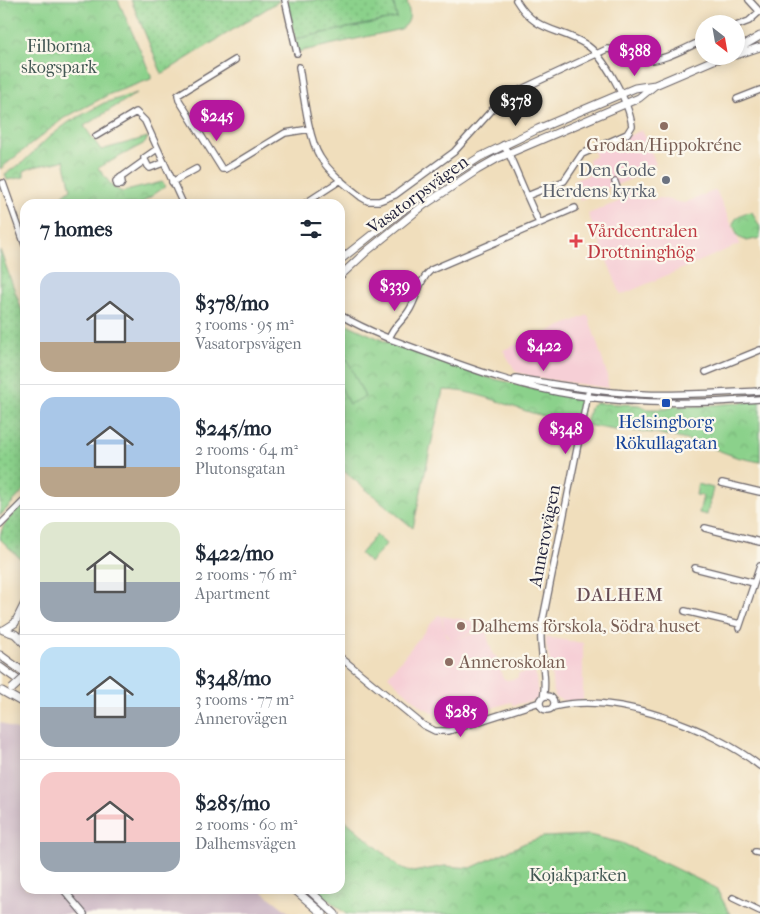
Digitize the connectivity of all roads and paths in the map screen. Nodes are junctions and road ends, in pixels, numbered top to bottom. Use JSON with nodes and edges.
{"nodes":[{"id":1,"x":285,"y":0,"type":"edge"},
{"id":2,"x":516,"y":0,"type":"edge"},
{"id":3,"x":749,"y":0,"type":"edge"},
{"id":4,"x":760,"y":13,"type":"edge"},
{"id":5,"x":745,"y":23,"type":"edge"},
{"id":6,"x":760,"y":36,"type":"edge"},
{"id":7,"x":695,"y":44,"type":"edge"},
{"id":8,"x":745,"y":45,"type":"edge"},
{"id":9,"x":760,"y":47,"type":"edge"},
{"id":10,"x":745,"y":52,"type":"edge"},
{"id":11,"x":297,"y":53,"type":"dead end"},
{"id":12,"x":596,"y":54,"type":"junction"},
{"id":13,"x":235,"y":60,"type":"dead end"},
{"id":14,"x":701,"y":65,"type":"edge"},
{"id":15,"x":299,"y":67,"type":"dead end"},
{"id":16,"x":655,"y":85,"type":"junction"},
{"id":17,"x":760,"y":90,"type":"edge"},
{"id":18,"x":624,"y":99,"type":"junction"},
{"id":19,"x":737,"y":99,"type":"dead end"},
{"id":20,"x":310,"y":129,"type":"junction"},
{"id":21,"x":96,"y":136,"type":"dead end"},
{"id":22,"x":503,"y":145,"type":"junction"},
{"id":23,"x":157,"y":150,"type":"junction"},
{"id":24,"x":509,"y":154,"type":"junction"},
{"id":25,"x":144,"y":161,"type":"junction"},
{"id":26,"x":163,"y":163,"type":"junction"},
{"id":27,"x":196,"y":169,"type":"dead end"},
{"id":28,"x":121,"y":177,"type":"dead end"},
{"id":29,"x":341,"y":180,"type":"junction"},
{"id":30,"x":172,"y":182,"type":"junction"},
{"id":31,"x":615,"y":182,"type":"dead end"},
{"id":32,"x":3,"y":183,"type":"dead end"},
{"id":33,"x":618,"y":192,"type":"dead end"},
{"id":34,"x":527,"y":196,"type":"junction"},
{"id":35,"x":180,"y":199,"type":"edge"},
{"id":36,"x":312,"y":199,"type":"edge"},
{"id":37,"x":575,"y":208,"type":"dead end"},
{"id":38,"x":539,"y":223,"type":"junction"},
{"id":39,"x":20,"y":231,"type":"edge"},
{"id":40,"x":345,"y":256,"type":"edge"},
{"id":41,"x":345,"y":271,"type":"edge"},
{"id":42,"x":345,"y":317,"type":"edge"},
{"id":43,"x":389,"y":339,"type":"junction"},
{"id":44,"x":760,"y":350,"type":"edge"},
{"id":45,"x":706,"y":372,"type":"dead end"},
{"id":46,"x":495,"y":375,"type":"junction"},
{"id":47,"x":589,"y":389,"type":"junction"},
{"id":48,"x":760,"y":390,"type":"edge"},
{"id":49,"x":588,"y":397,"type":"junction"},
{"id":50,"x":760,"y":399,"type":"edge"},
{"id":51,"x":722,"y":483,"type":"dead end"},
{"id":52,"x":760,"y":492,"type":"edge"},
{"id":53,"x":20,"y":505,"type":"edge"},
{"id":54,"x":0,"y":526,"type":"edge"},
{"id":55,"x":705,"y":528,"type":"dead end"},
{"id":56,"x":760,"y":542,"type":"edge"},
{"id":57,"x":760,"y":566,"type":"edge"},
{"id":58,"x":695,"y":568,"type":"dead end"},
{"id":59,"x":754,"y":582,"type":"junction"},
{"id":60,"x":685,"y":611,"type":"dead end"},
{"id":61,"x":20,"y":613,"type":"edge"},
{"id":62,"x":2,"y":630,"type":"edge"},
{"id":63,"x":20,"y":639,"type":"edge"},
{"id":64,"x":0,"y":655,"type":"edge"},
{"id":65,"x":345,"y":661,"type":"edge"},
{"id":66,"x":0,"y":667,"type":"edge"},
{"id":67,"x":20,"y":669,"type":"edge"},
{"id":68,"x":20,"y":681,"type":"edge"},
{"id":69,"x":20,"y":682,"type":"edge"},
{"id":70,"x":1,"y":691,"type":"edge"},
{"id":71,"x":20,"y":701,"type":"edge"},
{"id":72,"x":547,"y":702,"type":"junction"},
{"id":73,"x":760,"y":766,"type":"edge"},
{"id":74,"x":67,"y":894,"type":"edge"},
{"id":75,"x":300,"y":894,"type":"edge"},
{"id":76,"x":313,"y":894,"type":"edge"},
{"id":77,"x":733,"y":898,"type":"dead end"},
{"id":78,"x":760,"y":910,"type":"edge"},
{"id":79,"x":84,"y":914,"type":"edge"},
{"id":80,"x":323,"y":914,"type":"edge"},
{"id":81,"x":335,"y":914,"type":"edge"}],
"edges":[{"from":1,"to":11,"type":"street"},
{"from":2,"to":12,"type":"street"},
{"from":3,"to":4,"type":"street"},
{"from":4,"to":5,"type":"street"},
{"from":6,"to":8,"type":"main road"},
{"from":7,"to":12,"type":"street"},
{"from":9,"to":10,"type":"main road"},
{"from":12,"to":18,"type":"street"},
{"from":12,"to":29,"type":"street"},
{"from":13,"to":20,"type":"street"},
{"from":14,"to":16,"type":"main road","name":"Vasatorpsvägen"},
{"from":15,"to":20,"type":"street"},
{"from":16,"to":18,"type":"main road","name":"Vasatorpsvägen"},
{"from":16,"to":18,"type":"main road","name":"Vasatorpsvägen"},
{"from":17,"to":19,"type":"street"},
{"from":18,"to":22,"type":"main road","name":"Vasatorpsvägen"},
{"from":18,"to":24,"type":"main road","name":"Vasatorpsvägen"},
{"from":18,"to":34,"type":"street"},
{"from":20,"to":29,"type":"street"},
{"from":21,"to":23,"type":"street"},
{"from":22,"to":24,"type":"street"},
{"from":22,"to":40,"type":"main road","name":"Vasatorpsvägen"},
{"from":23,"to":25,"type":"street"},
{"from":23,"to":26,"type":"street"},
{"from":24,"to":34,"type":"street"},
{"from":24,"to":41,"type":"main road","name":"Vasatorpsvägen"},
{"from":25,"to":26,"type":"street"},
{"from":25,"to":28,"type":"street"},
{"from":26,"to":30,"type":"street"},
{"from":27,"to":30,"type":"street"},
{"from":29,"to":36,"type":"street"},
{"from":30,"to":35,"type":"street"},
{"from":31,"to":33,"type":"street"},
{"from":32,"to":39,"type":"street"},
{"from":34,"to":38,"type":"street"},
{"from":37,"to":38,"type":"street"},
{"from":38,"to":43,"type":"street"},
{"from":42,"to":43,"type":"street"},
{"from":43,"to":46,"type":"street"},
{"from":44,"to":45,"type":"street"},
{"from":46,"to":47,"type":"street"},
{"from":46,"to":49,"type":"street"},
{"from":47,"to":48,"type":"street"},
{"from":47,"to":49,"type":"street","name":"Annerovägen"},
{"from":49,"to":50,"type":"street"},
{"from":49,"to":72,"type":"street","name":"Annerovägen"},
{"from":51,"to":52,"type":"street"},
{"from":53,"to":54,"type":"street"},
{"from":55,"to":56,"type":"street"},
{"from":57,"to":59,"type":"street"},
{"from":58,"to":59,"type":"street"},
{"from":59,"to":60,"type":"street"},
{"from":61,"to":62,"type":"main road"},
{"from":62,"to":63,"type":"main road"},
{"from":64,"to":67,"type":"main road"},
{"from":65,"to":72,"type":"street"},
{"from":66,"to":68,"type":"main road"},
{"from":69,"to":70,"type":"main road","bridge":true},
{"from":70,"to":71,"type":"main road"},
{"from":72,"to":73,"type":"street"},
{"from":74,"to":79,"type":"street"},
{"from":75,"to":80,"type":"main road"},
{"from":76,"to":81,"type":"main road"},
{"from":77,"to":78,"type":"street"}]}
